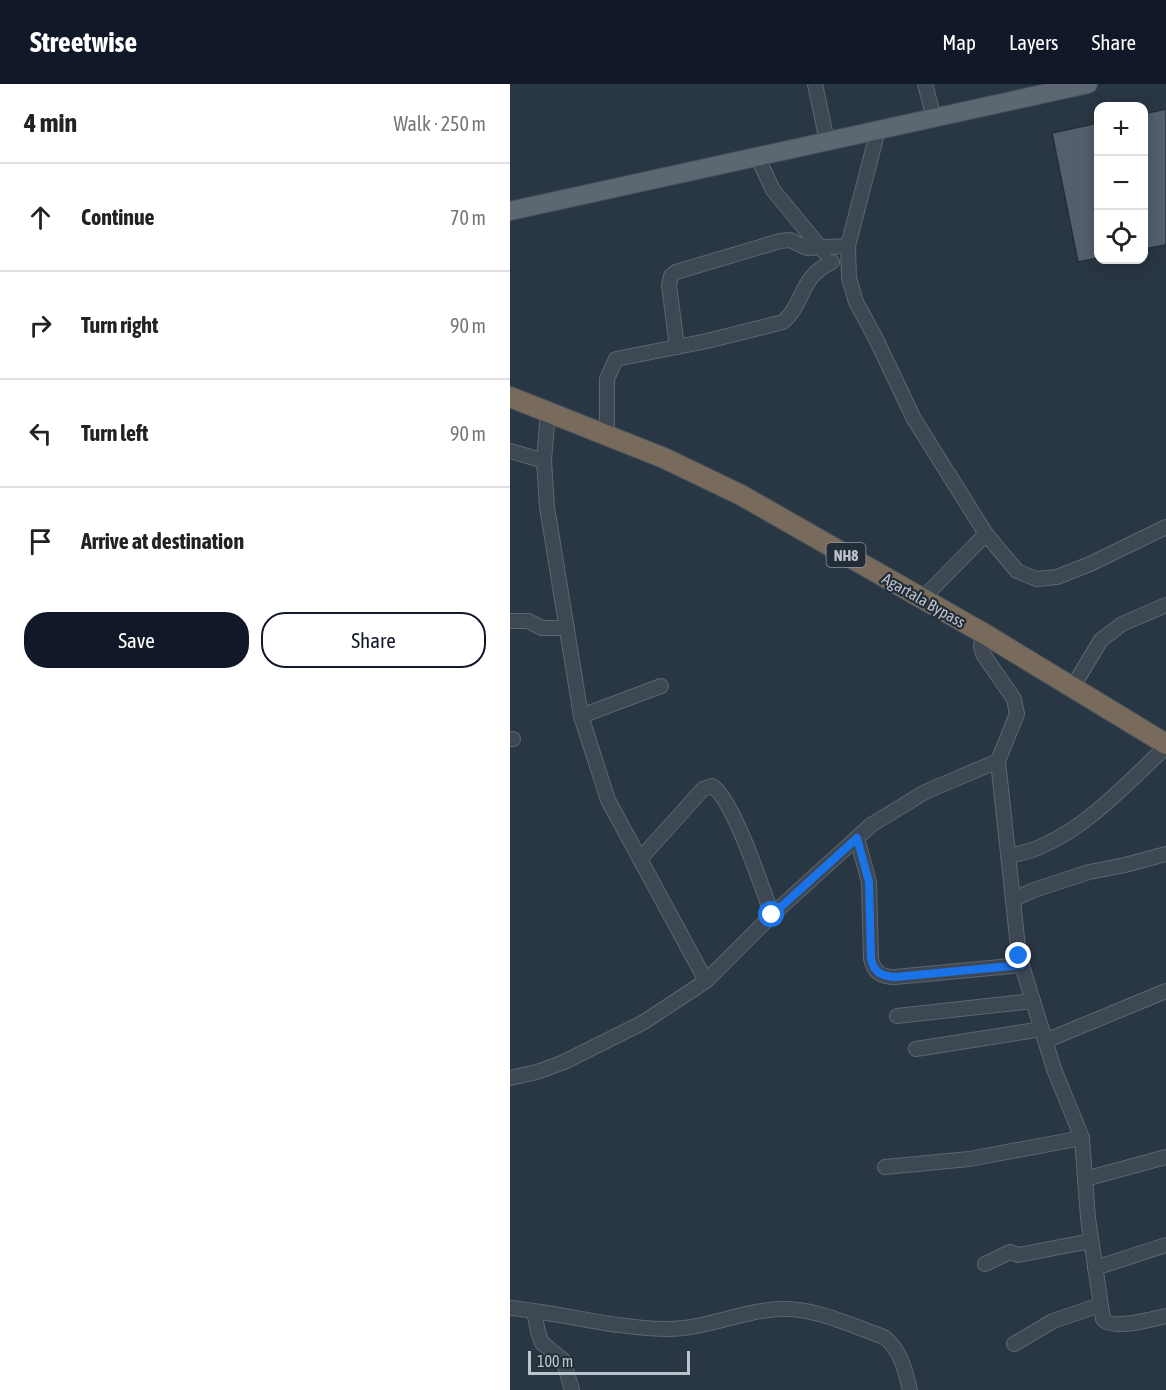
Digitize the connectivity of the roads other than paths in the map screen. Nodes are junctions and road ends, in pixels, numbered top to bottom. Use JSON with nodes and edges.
{"nodes":[{"id":1,"x":815,"y":84,"type":"edge"},
{"id":2,"x":925,"y":84,"type":"edge"},
{"id":3,"x":1088,"y":84,"type":"edge"},
{"id":4,"x":934,"y":118,"type":"junction"},
{"id":5,"x":878,"y":130,"type":"junction"},
{"id":6,"x":827,"y":141,"type":"junction"},
{"id":7,"x":757,"y":156,"type":"junction"},
{"id":8,"x":510,"y":211,"type":"edge"},
{"id":9,"x":848,"y":246,"type":"junction"},
{"id":10,"x":821,"y":249,"type":"junction"},
{"id":11,"x":832,"y":262,"type":"junction"},
{"id":12,"x":849,"y":271,"type":"junction"},
{"id":13,"x":677,"y":347,"type":"junction"},
{"id":14,"x":510,"y":397,"type":"edge"},
{"id":15,"x":548,"y":412,"type":"junction"},
{"id":16,"x":608,"y":435,"type":"junction"},
{"id":17,"x":510,"y":451,"type":"edge"},
{"id":18,"x":544,"y":461,"type":"junction"},
{"id":19,"x":1166,"y":527,"type":"edge"},
{"id":20,"x":986,"y":534,"type":"junction"},
{"id":21,"x":922,"y":599,"type":"junction"},
{"id":22,"x":1166,"y":605,"type":"edge"},
{"id":23,"x":510,"y":621,"type":"edge"},
{"id":24,"x":567,"y":628,"type":"junction"},
{"id":25,"x":983,"y":633,"type":"junction"},
{"id":26,"x":661,"y":686,"type":"dead end"},
{"id":27,"x":1072,"y":688,"type":"junction"},
{"id":28,"x":581,"y":716,"type":"junction"},
{"id":29,"x":1166,"y":746,"type":"edge"},
{"id":30,"x":998,"y":761,"type":"junction"},
{"id":31,"x":857,"y":838,"type":"junction"},
{"id":32,"x":1166,"y":854,"type":"edge"},
{"id":33,"x":1009,"y":856,"type":"junction"},
{"id":34,"x":640,"y":859,"type":"junction"},
{"id":35,"x":1014,"y":899,"type":"junction"},
{"id":36,"x":772,"y":915,"type":"junction"},
{"id":37,"x":1022,"y":965,"type":"junction"},
{"id":38,"x":706,"y":981,"type":"junction"},
{"id":39,"x":1166,"y":991,"type":"edge"},
{"id":40,"x":1033,"y":1001,"type":"junction"},
{"id":41,"x":897,"y":1016,"type":"dead end"},
{"id":42,"x":1044,"y":1035,"type":"junction"},
{"id":43,"x":916,"y":1049,"type":"dead end"},
{"id":44,"x":510,"y":1078,"type":"edge"},
{"id":45,"x":1082,"y":1138,"type":"junction"},
{"id":46,"x":1166,"y":1157,"type":"edge"},
{"id":47,"x":885,"y":1167,"type":"dead end"},
{"id":48,"x":1085,"y":1179,"type":"junction"},
{"id":49,"x":1091,"y":1241,"type":"junction"},
{"id":50,"x":1166,"y":1245,"type":"edge"},
{"id":51,"x":985,"y":1264,"type":"dead end"},
{"id":52,"x":1095,"y":1268,"type":"junction"},
{"id":53,"x":1100,"y":1305,"type":"junction"},
{"id":54,"x":510,"y":1308,"type":"edge"},
{"id":55,"x":534,"y":1311,"type":"junction"},
{"id":56,"x":1166,"y":1316,"type":"edge"},
{"id":57,"x":1014,"y":1344,"type":"dead end"},
{"id":58,"x":572,"y":1390,"type":"edge"},
{"id":59,"x":910,"y":1390,"type":"edge"}],
"edges":[{"from":1,"to":6,"type":"street"},
{"from":2,"to":4,"type":"street"},
{"from":3,"to":4,"type":"main road"},
{"from":4,"to":5,"type":"main road"},
{"from":5,"to":6,"type":"main road"},
{"from":5,"to":9,"type":"street"},
{"from":6,"to":7,"type":"main road"},
{"from":7,"to":8,"type":"main road"},
{"from":7,"to":10,"type":"street"},
{"from":9,"to":10,"type":"street"},
{"from":9,"to":12,"type":"street"},
{"from":10,"to":11,"type":"street"},
{"from":10,"to":13,"type":"street"},
{"from":11,"to":12,"type":"street"},
{"from":11,"to":13,"type":"street"},
{"from":12,"to":20,"type":"street"},
{"from":13,"to":16,"type":"street"},
{"from":14,"to":15,"type":"highway","name":"Agartala Bypass","number":"NH8"},
{"from":15,"to":16,"type":"highway","name":"Agartala Bypass","number":"NH8"},
{"from":15,"to":18,"type":"street"},
{"from":16,"to":21,"type":"highway","name":"Agartala Bypass","number":"NH8"},
{"from":17,"to":18,"type":"street"},
{"from":18,"to":24,"type":"street"},
{"from":19,"to":20,"type":"street"},
{"from":20,"to":21,"type":"street"},
{"from":21,"to":25,"type":"highway","name":"Agartala Bypass","number":"NH8"},
{"from":22,"to":27,"type":"street"},
{"from":23,"to":24,"type":"street"},
{"from":24,"to":28,"type":"street"},
{"from":25,"to":27,"type":"highway","name":"Agartala Bypass","number":"NH8"},
{"from":25,"to":30,"type":"street"},
{"from":26,"to":28,"type":"street"},
{"from":27,"to":29,"type":"highway","name":"Agartala Bypass","number":"NH8"},
{"from":28,"to":34,"type":"street"},
{"from":29,"to":33,"type":"street"},
{"from":30,"to":31,"type":"street"},
{"from":30,"to":33,"type":"street"},
{"from":31,"to":36,"type":"street"},
{"from":31,"to":37,"type":"street"},
{"from":32,"to":35,"type":"street"},
{"from":33,"to":35,"type":"street"},
{"from":34,"to":36,"type":"street"},
{"from":34,"to":38,"type":"street"},
{"from":35,"to":37,"type":"street"},
{"from":36,"to":38,"type":"street"},
{"from":37,"to":40,"type":"street"},
{"from":38,"to":44,"type":"street"},
{"from":39,"to":42,"type":"street"},
{"from":40,"to":41,"type":"street"},
{"from":40,"to":42,"type":"street"},
{"from":42,"to":43,"type":"street"},
{"from":42,"to":45,"type":"street"},
{"from":45,"to":47,"type":"street"},
{"from":45,"to":48,"type":"street"},
{"from":46,"to":48,"type":"street"},
{"from":48,"to":49,"type":"street"},
{"from":49,"to":51,"type":"street"},
{"from":49,"to":52,"type":"street"},
{"from":50,"to":52,"type":"street"},
{"from":52,"to":53,"type":"street"},
{"from":53,"to":56,"type":"street"},
{"from":53,"to":57,"type":"street"},
{"from":54,"to":55,"type":"street"},
{"from":55,"to":58,"type":"street"},
{"from":55,"to":59,"type":"street"}]}
